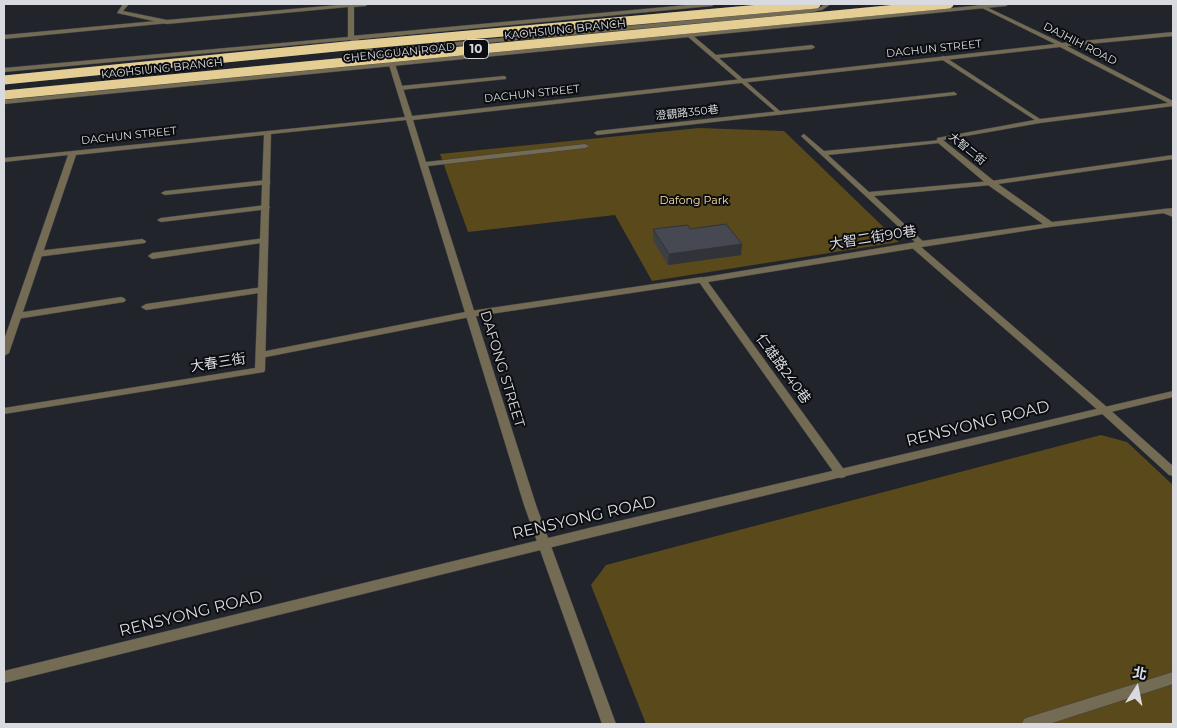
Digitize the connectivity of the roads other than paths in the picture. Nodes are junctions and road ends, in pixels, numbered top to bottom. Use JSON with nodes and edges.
{"nodes":[{"id":1,"x":126,"y":4,"type":"edge"},
{"id":2,"x":351,"y":4,"type":"edge"},
{"id":3,"x":366,"y":4,"type":"edge"},
{"id":4,"x":712,"y":4,"type":"edge"},
{"id":5,"x":816,"y":4,"type":"edge"},
{"id":6,"x":828,"y":4,"type":"edge"},
{"id":7,"x":949,"y":4,"type":"edge"},
{"id":8,"x":1006,"y":4,"type":"edge"},
{"id":9,"x":979,"y":5,"type":"edge"},
{"id":10,"x":167,"y":22,"type":"junction"},
{"id":11,"x":1173,"y":34,"type":"edge"},
{"id":12,"x":689,"y":35,"type":"junction"},
{"id":13,"x":4,"y":37,"type":"edge"},
{"id":14,"x":352,"y":38,"type":"junction"},
{"id":15,"x":1061,"y":44,"type":"junction"},
{"id":16,"x":812,"y":47,"type":"dead end"},
{"id":17,"x":373,"y":52,"type":"junction"},
{"id":18,"x":716,"y":57,"type":"junction"},
{"id":19,"x":943,"y":58,"type":"junction"},
{"id":20,"x":392,"y":64,"type":"junction"},
{"id":21,"x":4,"y":70,"type":"edge"},
{"id":22,"x":504,"y":78,"type":"dead end"},
{"id":23,"x":4,"y":80,"type":"edge"},
{"id":24,"x":743,"y":80,"type":"junction"},
{"id":25,"x":400,"y":88,"type":"junction"},
{"id":26,"x":954,"y":94,"type":"dead end"},
{"id":27,"x":4,"y":95,"type":"edge"},
{"id":28,"x":4,"y":102,"type":"edge"},
{"id":29,"x":1173,"y":104,"type":"edge"},
{"id":30,"x":779,"y":113,"type":"junction"},
{"id":31,"x":410,"y":118,"type":"junction"},
{"id":32,"x":1040,"y":121,"type":"junction"},
{"id":33,"x":268,"y":132,"type":"junction"},
{"id":34,"x":597,"y":133,"type":"dead end"},
{"id":35,"x":804,"y":136,"type":"dead end"},
{"id":36,"x":939,"y":141,"type":"junction"},
{"id":37,"x":585,"y":146,"type":"dead end"},
{"id":38,"x":73,"y":152,"type":"junction"},
{"id":39,"x":823,"y":153,"type":"junction"},
{"id":40,"x":1173,"y":157,"type":"edge"},
{"id":41,"x":4,"y":160,"type":"edge"},
{"id":42,"x":424,"y":164,"type":"junction"},
{"id":43,"x":267,"y":182,"type":"junction"},
{"id":44,"x":991,"y":183,"type":"junction"},
{"id":45,"x":165,"y":193,"type":"dead end"},
{"id":46,"x":868,"y":194,"type":"junction"},
{"id":47,"x":266,"y":208,"type":"junction"},
{"id":48,"x":1171,"y":212,"type":"edge"},
{"id":49,"x":161,"y":220,"type":"dead end"},
{"id":50,"x":1050,"y":225,"type":"junction"},
{"id":51,"x":265,"y":240,"type":"junction"},
{"id":52,"x":142,"y":241,"type":"dead end"},
{"id":53,"x":918,"y":244,"type":"junction"},
{"id":54,"x":37,"y":254,"type":"junction"},
{"id":55,"x":152,"y":256,"type":"dead end"},
{"id":56,"x":702,"y":280,"type":"junction"},
{"id":57,"x":263,"y":290,"type":"junction"},
{"id":58,"x":121,"y":300,"type":"dead end"},
{"id":59,"x":146,"y":307,"type":"dead end"},
{"id":60,"x":470,"y":314,"type":"junction"},
{"id":61,"x":17,"y":316,"type":"junction"},
{"id":62,"x":4,"y":353,"type":"edge"},
{"id":63,"x":261,"y":355,"type":"junction"},
{"id":64,"x":1173,"y":394,"type":"edge"},
{"id":65,"x":1104,"y":410,"type":"junction"},
{"id":66,"x":4,"y":411,"type":"edge"},
{"id":67,"x":1173,"y":472,"type":"edge"},
{"id":68,"x":841,"y":474,"type":"junction"},
{"id":69,"x":544,"y":544,"type":"junction"},
{"id":70,"x":4,"y":676,"type":"edge"},
{"id":71,"x":1173,"y":678,"type":"edge"},
{"id":72,"x":609,"y":724,"type":"edge"},
{"id":73,"x":1029,"y":724,"type":"edge"}],
"edges":[{"from":1,"to":10,"type":"street"},
{"from":2,"to":3,"type":"street"},
{"from":2,"to":10,"type":"street"},
{"from":2,"to":14,"type":"street"},
{"from":4,"to":14,"type":"street","name":"CHENGGUAN ROAD"},
{"from":5,"to":23,"type":"highway","name":"KAOHSIUNG BRANCH","number":"10","bridge":true},
{"from":6,"to":17,"type":"street"},
{"from":7,"to":27,"type":"highway","name":"KAOHSIUNG BRANCH","number":"10","bridge":true},
{"from":8,"to":9,"type":"street","name":"CHENGGUAN ROAD"},
{"from":9,"to":12,"type":"street","name":"CHENGGUAN ROAD"},
{"from":9,"to":15,"type":"street","name":"DAJHIH ROAD"},
{"from":10,"to":13,"type":"street"},
{"from":11,"to":15,"type":"street","name":"DACHUN STREET"},
{"from":12,"to":18,"type":"street"},
{"from":12,"to":20,"type":"street","name":"CHENGGUAN ROAD"},
{"from":14,"to":17,"type":"street"},
{"from":14,"to":21,"type":"street","name":"CHENGGUAN ROAD"},
{"from":15,"to":19,"type":"street","name":"DACHUN STREET"},
{"from":15,"to":29,"type":"street","name":"DAJHIH ROAD"},
{"from":16,"to":18,"type":"street"},
{"from":17,"to":20,"type":"street"},
{"from":18,"to":24,"type":"street"},
{"from":19,"to":24,"type":"street","name":"DACHUN STREET"},
{"from":19,"to":32,"type":"street"},
{"from":20,"to":25,"type":"street","name":"DAFONG STREET"},
{"from":20,"to":28,"type":"street","name":"CHENGGUAN ROAD"},
{"from":22,"to":25,"type":"street"},
{"from":24,"to":30,"type":"street"},
{"from":24,"to":31,"type":"street","name":"DACHUN STREET"},
{"from":25,"to":31,"type":"street","name":"DAFONG STREET"},
{"from":26,"to":30,"type":"street","name":"澄觀路350巷"},
{"from":29,"to":32,"type":"street","name":"大智二街"},
{"from":30,"to":34,"type":"street","name":"澄觀路350巷"},
{"from":31,"to":33,"type":"street","name":"DACHUN STREET"},
{"from":31,"to":42,"type":"street","name":"DAFONG STREET"},
{"from":32,"to":36,"type":"street","name":"大智二街"},
{"from":33,"to":38,"type":"street","name":"DACHUN STREET"},
{"from":33,"to":43,"type":"street","name":"大春三街"},
{"from":35,"to":39,"type":"street"},
{"from":36,"to":39,"type":"street"},
{"from":36,"to":44,"type":"street","name":"大智二街"},
{"from":37,"to":42,"type":"street"},
{"from":38,"to":41,"type":"street","name":"DACHUN STREET"},
{"from":38,"to":54,"type":"street"},
{"from":39,"to":46,"type":"street"},
{"from":40,"to":44,"type":"street"},
{"from":42,"to":60,"type":"street","name":"DAFONG STREET"},
{"from":43,"to":45,"type":"street"},
{"from":43,"to":47,"type":"street","name":"大春三街"},
{"from":44,"to":46,"type":"street"},
{"from":44,"to":50,"type":"street","name":"大智二街"},
{"from":46,"to":53,"type":"street"},
{"from":47,"to":49,"type":"street"},
{"from":47,"to":51,"type":"street","name":"大春三街"},
{"from":48,"to":50,"type":"street"},
{"from":50,"to":53,"type":"street","name":"大智二街90巷"},
{"from":51,"to":55,"type":"street"},
{"from":51,"to":57,"type":"street","name":"大春三街"},
{"from":52,"to":54,"type":"street"},
{"from":53,"to":56,"type":"street","name":"大智二街90巷"},
{"from":53,"to":65,"type":"street"},
{"from":54,"to":61,"type":"street"},
{"from":56,"to":60,"type":"street","name":"大智二街90巷"},
{"from":56,"to":68,"type":"street","name":"仁雄路240巷"},
{"from":57,"to":59,"type":"street"},
{"from":57,"to":63,"type":"street","name":"大春三街"},
{"from":58,"to":61,"type":"street"},
{"from":60,"to":63,"type":"street","name":"大智二街90巷"},
{"from":60,"to":69,"type":"street","name":"DAFONG STREET"},
{"from":61,"to":62,"type":"street"},
{"from":63,"to":66,"type":"street","name":"大春三街"},
{"from":64,"to":65,"type":"street","name":"RENSYONG ROAD"},
{"from":65,"to":67,"type":"street"},
{"from":65,"to":68,"type":"street","name":"RENSYONG ROAD"},
{"from":68,"to":69,"type":"street","name":"RENSYONG ROAD"},
{"from":69,"to":70,"type":"street","name":"RENSYONG ROAD"},
{"from":69,"to":72,"type":"street","name":"DAFONG STREET"},
{"from":71,"to":73,"type":"street"}]}
